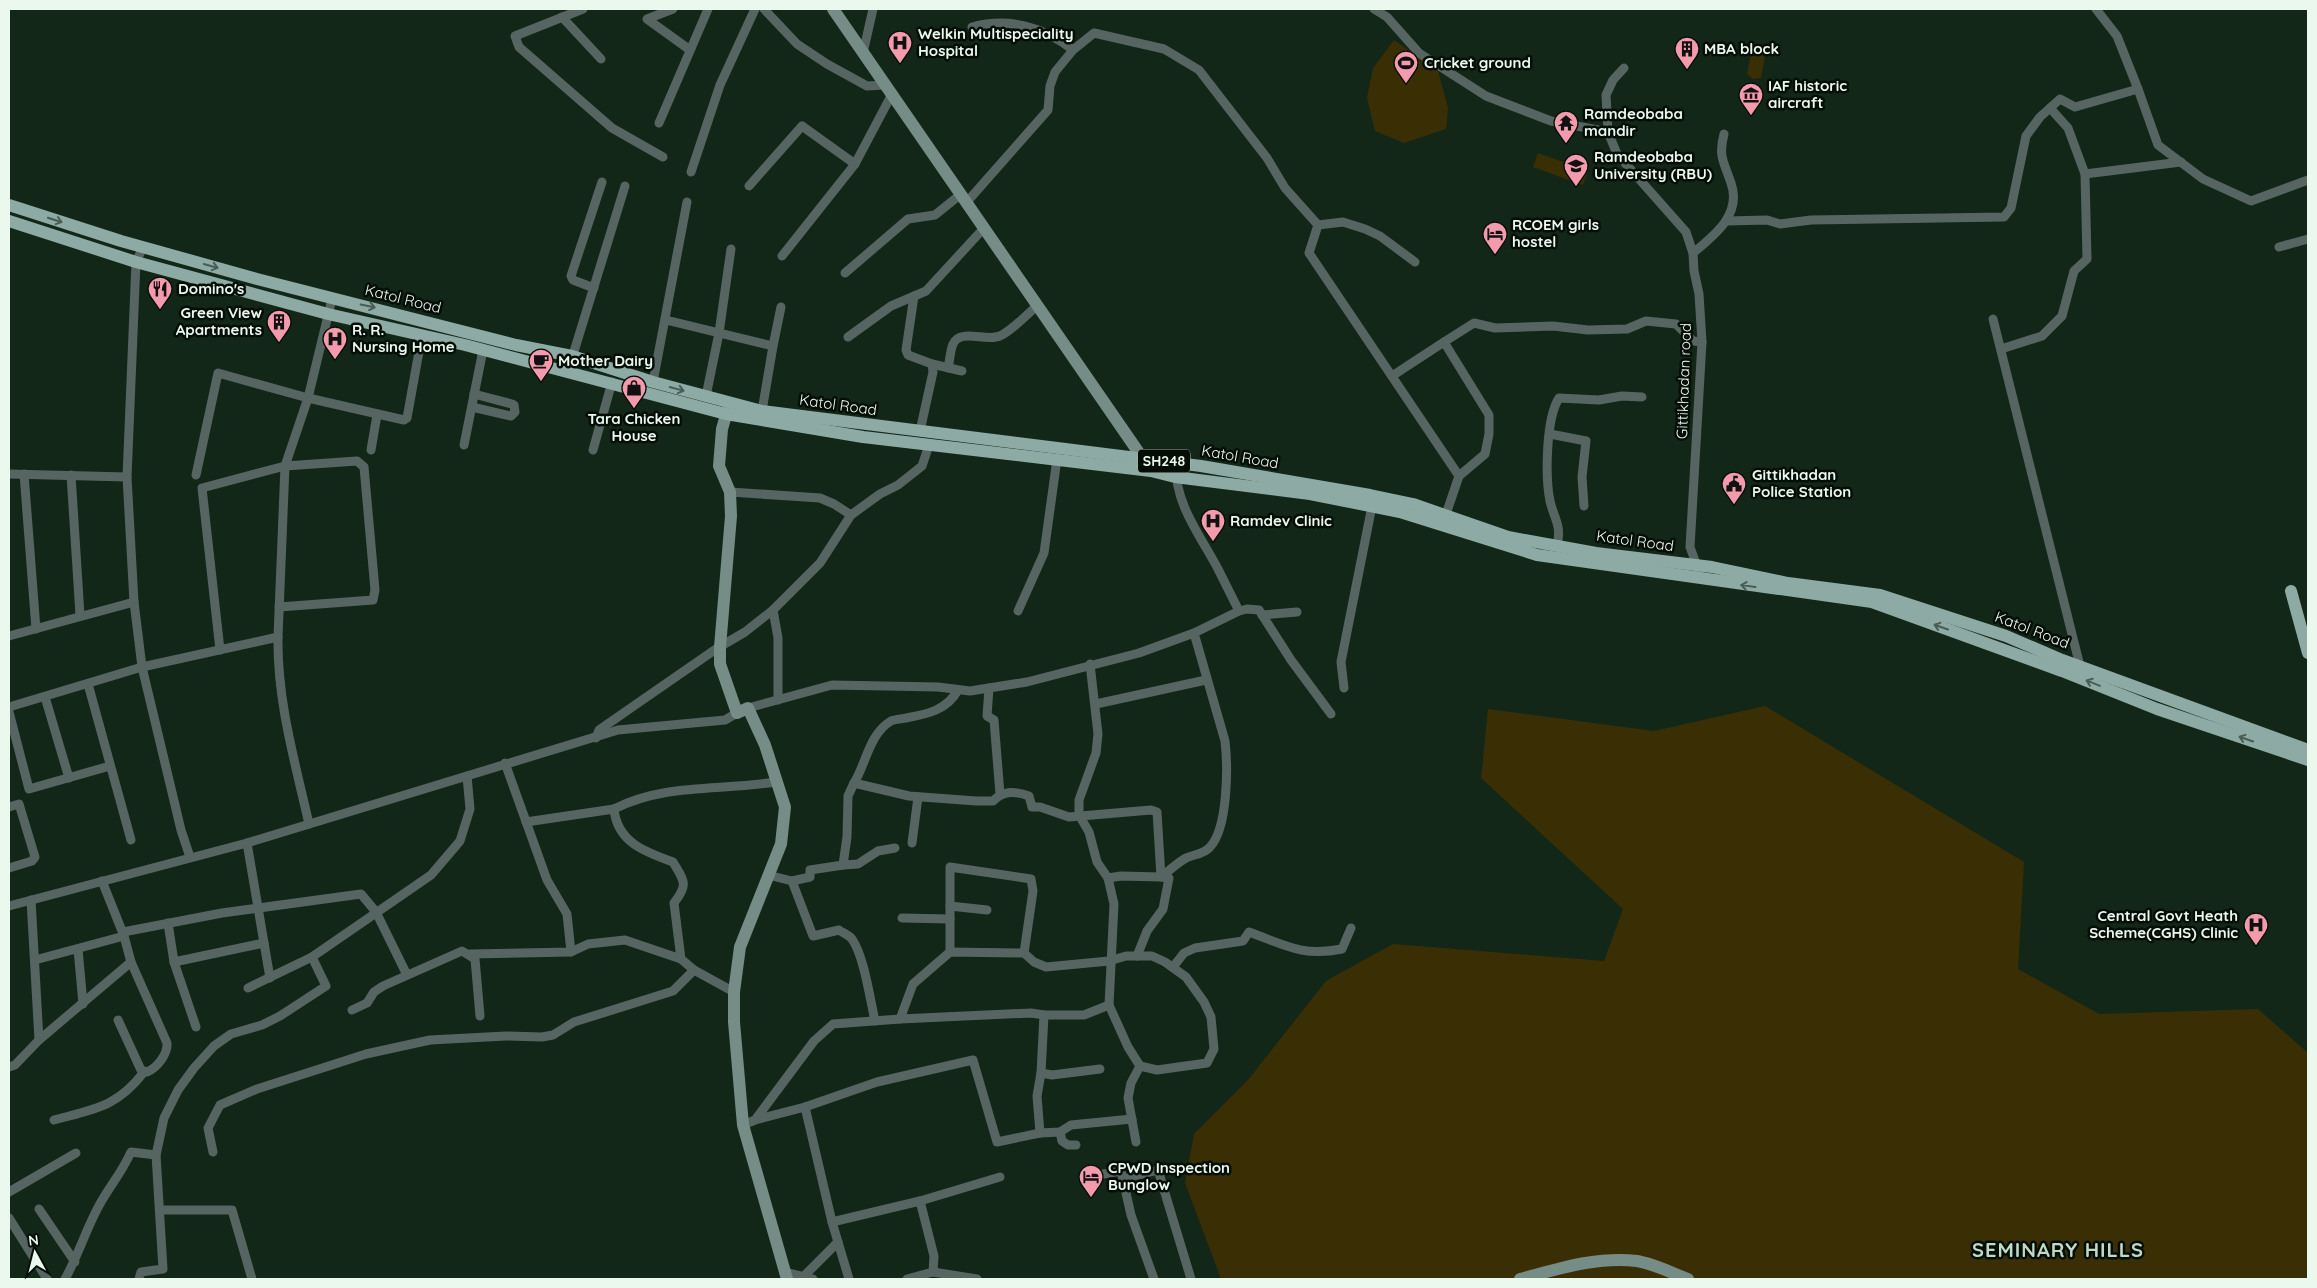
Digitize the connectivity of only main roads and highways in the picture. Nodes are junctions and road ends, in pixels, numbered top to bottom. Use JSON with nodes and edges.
{"nodes":[{"id":1,"x":9,"y":205,"type":"edge"},
{"id":2,"x":9,"y":221,"type":"edge"},
{"id":3,"x":728,"y":408,"type":"junction"},
{"id":4,"x":925,"y":431,"type":"junction"},
{"id":5,"x":929,"y":445,"type":"junction"},
{"id":6,"x":1444,"y":520,"type":"junction"},
{"id":7,"x":1697,"y":573,"type":"junction"},
{"id":8,"x":2291,"y":591,"type":"dead end"},
{"id":9,"x":2308,"y":652,"type":"edge"},
{"id":10,"x":2308,"y":750,"type":"edge"},
{"id":11,"x":2308,"y":760,"type":"edge"}],
"edges":[{"from":1,"to":3,"type":"main road","name":"Katol Road","number":"SH248","one_way":true},
{"from":2,"to":3,"type":"main road","name":"Katol Road","number":"SH248"},
{"from":3,"to":4,"type":"main road","name":"Katol Road","number":"SH248"},
{"from":3,"to":5,"type":"main road","name":"Katol Road","number":"SH248"},
{"from":4,"to":5,"type":"main road"},
{"from":4,"to":6,"type":"main road","name":"Katol Road","number":"SH248"},
{"from":5,"to":6,"type":"main road","name":"Katol Road","number":"SH248"},
{"from":6,"to":7,"type":"main road","name":"Katol Road","number":"SH248"},
{"from":6,"to":7,"type":"main road","name":"Katol Road","number":"SH248"},
{"from":7,"to":10,"type":"main road","name":"Katol Road","number":"SH248"},
{"from":11,"to":7,"type":"main road","name":"Katol Road","number":"SH248","one_way":true},
{"from":8,"to":9,"type":"main road"}]}
